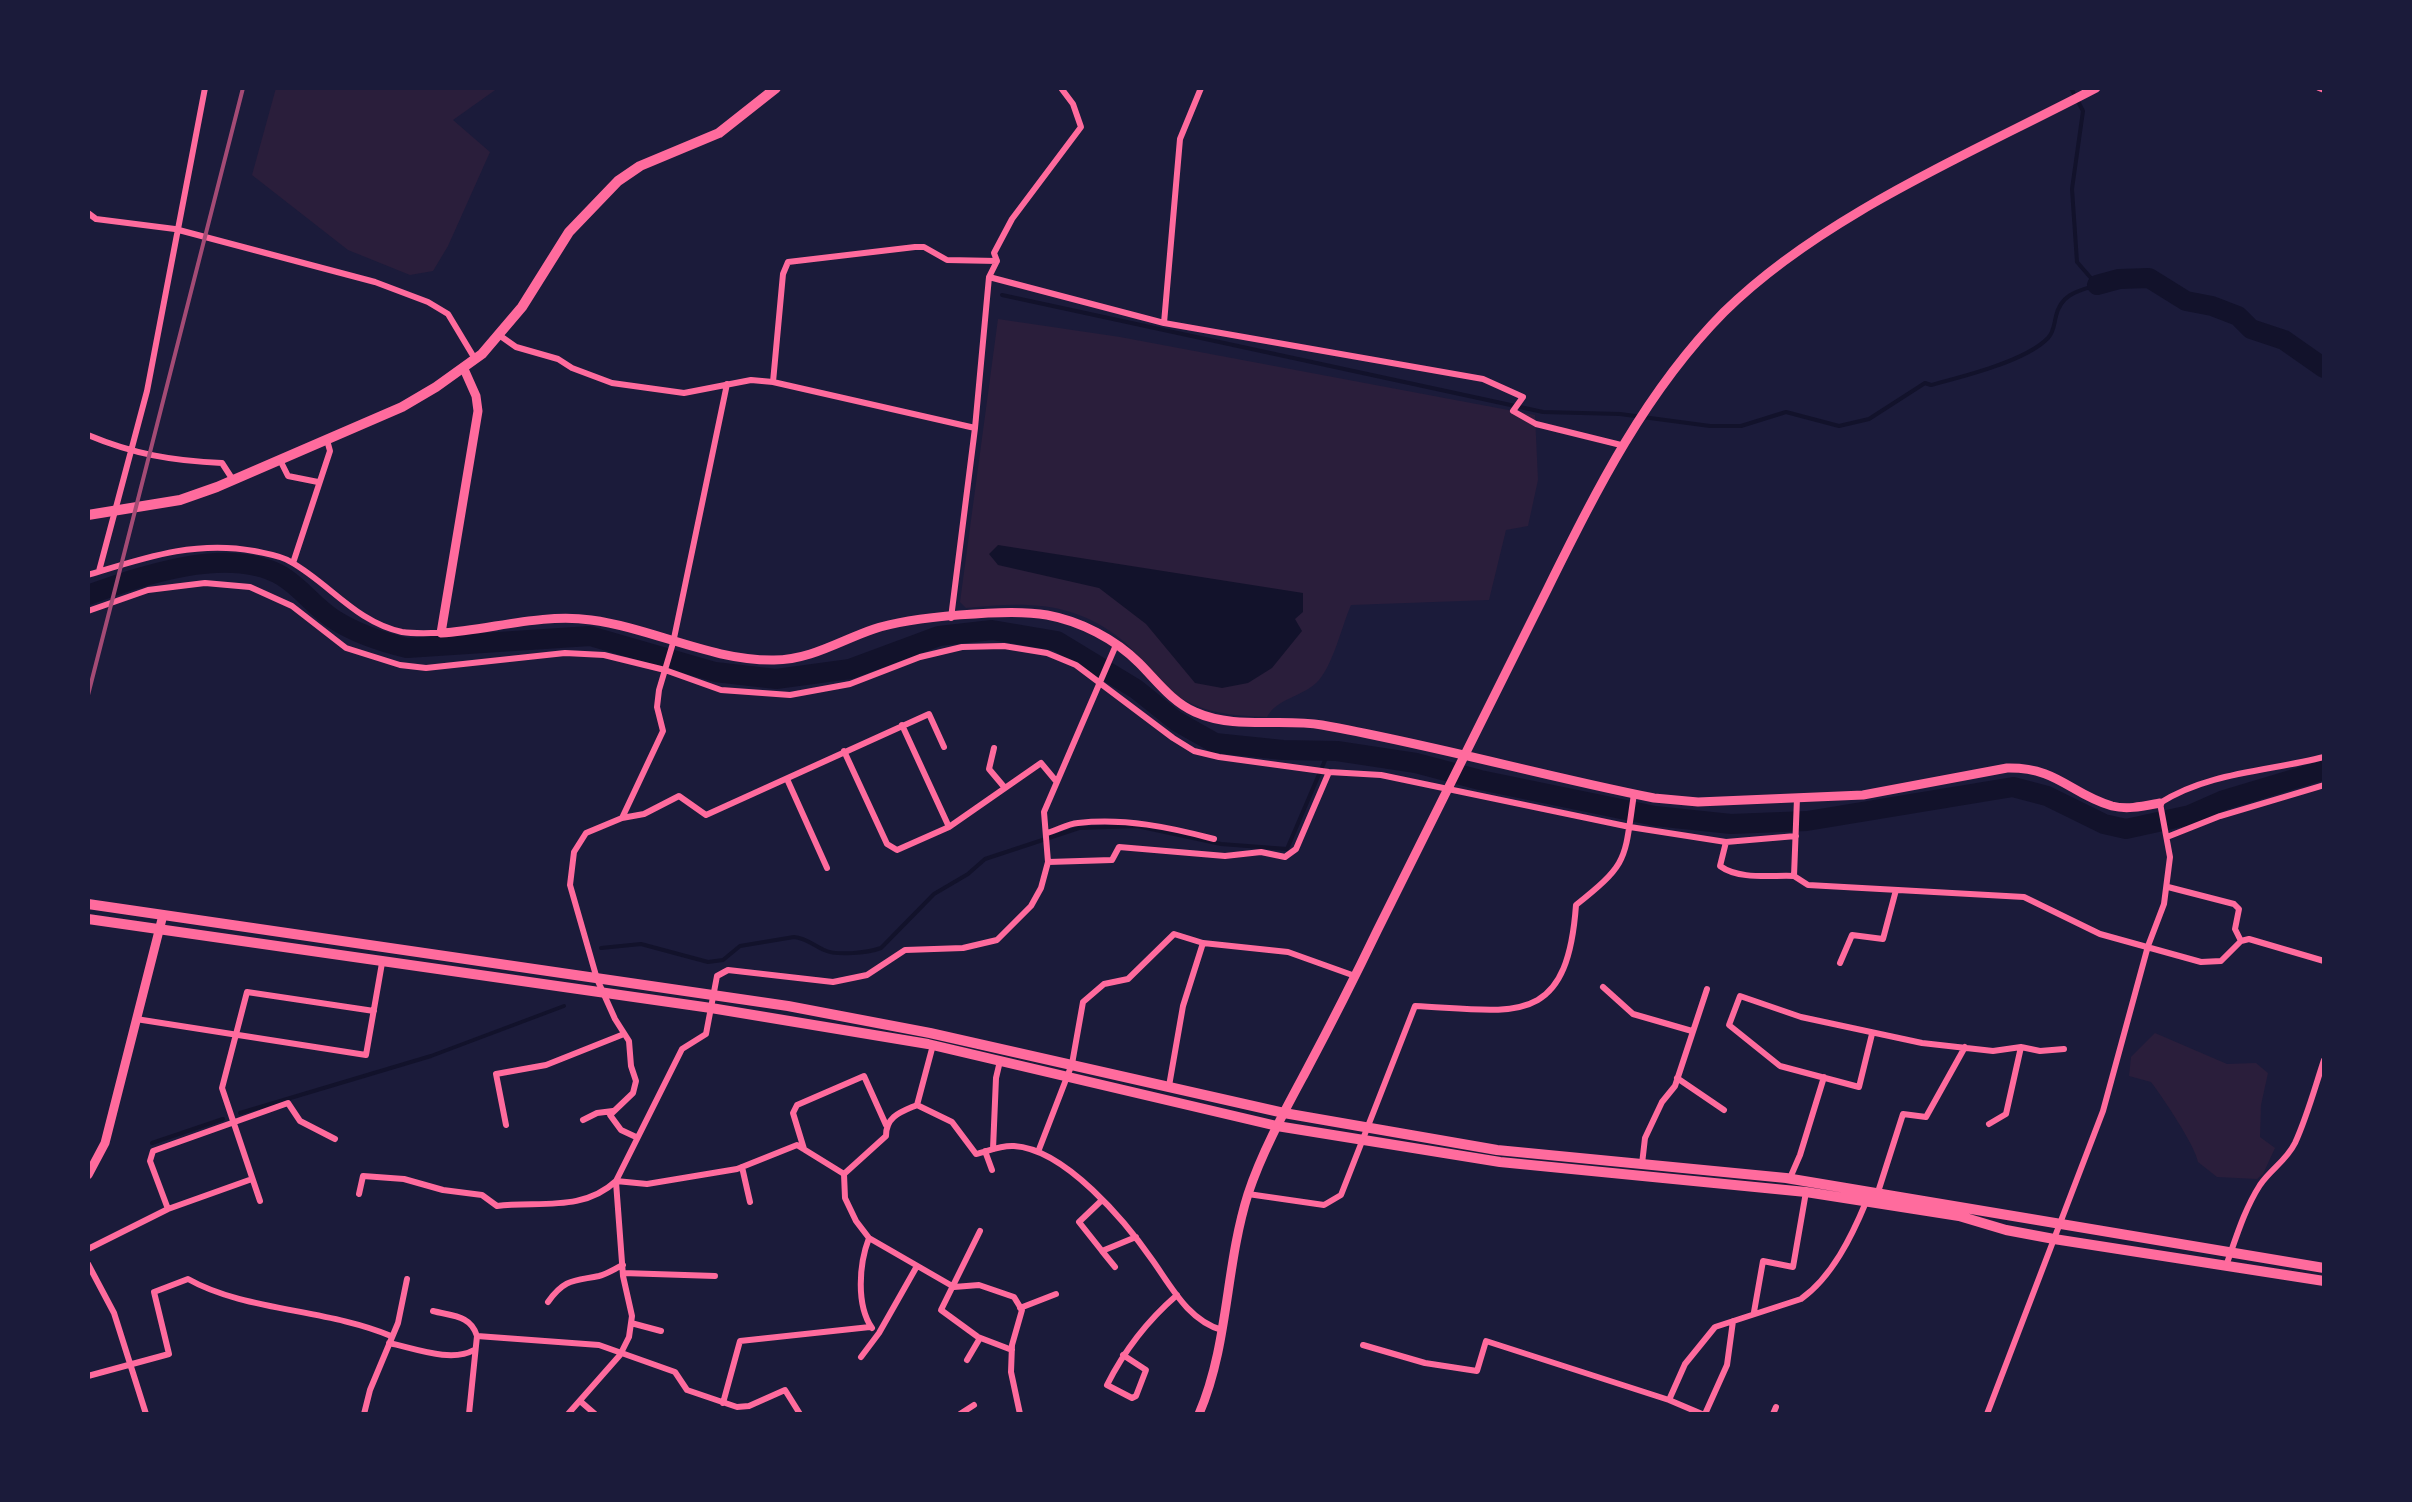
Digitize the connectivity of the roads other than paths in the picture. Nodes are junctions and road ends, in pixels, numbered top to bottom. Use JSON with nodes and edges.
{"nodes":[{"id":1,"x":205,"y":88,"type":"edge"},
{"id":2,"x":776,"y":88,"type":"edge"},
{"id":3,"x":1061,"y":88,"type":"edge"},
{"id":4,"x":1201,"y":88,"type":"edge"},
{"id":5,"x":2096,"y":88,"type":"edge"},
{"id":6,"x":88,"y":213,"type":"edge"},
{"id":7,"x":176,"y":229,"type":"junction"},
{"id":8,"x":997,"y":261,"type":"junction"},
{"id":9,"x":989,"y":277,"type":"junction"},
{"id":10,"x":1164,"y":323,"type":"junction"},
{"id":11,"x":499,"y":334,"type":"junction"},
{"id":12,"x":475,"y":360,"type":"junction"},
{"id":13,"x":464,"y":369,"type":"junction"},
{"id":14,"x":773,"y":382,"type":"junction"},
{"id":15,"x":727,"y":384,"type":"junction"},
{"id":16,"x":975,"y":428,"type":"junction"},
{"id":17,"x":88,"y":435,"type":"edge"},
{"id":18,"x":326,"y":439,"type":"junction"},
{"id":19,"x":1621,"y":446,"type":"junction"},
{"id":20,"x":130,"y":452,"type":"junction"},
{"id":21,"x":279,"y":460,"type":"junction"},
{"id":22,"x":233,"y":480,"type":"junction"},
{"id":23,"x":318,"y":482,"type":"junction"},
{"id":24,"x":116,"y":510,"type":"junction"},
{"id":25,"x":88,"y":515,"type":"edge"},
{"id":26,"x":293,"y":563,"type":"junction"},
{"id":27,"x":99,"y":572,"type":"junction"},
{"id":28,"x":88,"y":575,"type":"edge"},
{"id":29,"x":88,"y":610,"type":"edge"},
{"id":30,"x":951,"y":618,"type":"junction"},
{"id":31,"x":441,"y":633,"type":"junction"},
{"id":32,"x":673,"y":641,"type":"junction"},
{"id":33,"x":1114,"y":648,"type":"junction"},
{"id":34,"x":665,"y":668,"type":"junction"},
{"id":35,"x":1100,"y":681,"type":"junction"},
{"id":36,"x":902,"y":726,"type":"junction"},
{"id":37,"x":944,"y":748,"type":"dead end"},
{"id":38,"x":994,"y":748,"type":"dead end"},
{"id":39,"x":844,"y":751,"type":"junction"},
{"id":40,"x":2324,"y":757,"type":"edge"},
{"id":41,"x":1462,"y":759,"type":"junction"},
{"id":42,"x":1324,"y":771,"type":"junction"},
{"id":43,"x":788,"y":779,"type":"junction"},
{"id":44,"x":1056,"y":781,"type":"junction"},
{"id":45,"x":2324,"y":785,"type":"edge"},
{"id":46,"x":1448,"y":787,"type":"junction"},
{"id":47,"x":1005,"y":788,"type":"junction"},
{"id":48,"x":1633,"y":796,"type":"junction"},
{"id":49,"x":1797,"y":798,"type":"junction"},
{"id":50,"x":2160,"y":807,"type":"junction"},
{"id":51,"x":622,"y":818,"type":"junction"},
{"id":52,"x":1630,"y":825,"type":"junction"},
{"id":53,"x":948,"y":826,"type":"junction"},
{"id":54,"x":1796,"y":832,"type":"junction"},
{"id":55,"x":2167,"y":835,"type":"junction"},
{"id":56,"x":1048,"y":838,"type":"junction"},
{"id":57,"x":1214,"y":839,"type":"dead end"},
{"id":58,"x":1726,"y":842,"type":"junction"},
{"id":59,"x":1048,"y":862,"type":"junction"},
{"id":60,"x":827,"y":868,"type":"dead end"},
{"id":61,"x":1794,"y":876,"type":"junction"},
{"id":62,"x":2168,"y":888,"type":"junction"},
{"id":63,"x":1896,"y":890,"type":"junction"},
{"id":64,"x":88,"y":904,"type":"edge"},
{"id":65,"x":162,"y":915,"type":"junction"},
{"id":66,"x":88,"y":919,"type":"edge"},
{"id":67,"x":159,"y":932,"type":"junction"},
{"id":68,"x":2241,"y":941,"type":"junction"},
{"id":69,"x":1203,"y":942,"type":"junction"},
{"id":70,"x":2148,"y":946,"type":"junction"},
{"id":71,"x":2324,"y":961,"type":"edge"},
{"id":72,"x":382,"y":963,"type":"junction"},
{"id":73,"x":1840,"y":964,"type":"dead end"},
{"id":74,"x":1356,"y":976,"type":"junction"},
{"id":75,"x":597,"y":979,"type":"junction"},
{"id":76,"x":1603,"y":988,"type":"dead end"},
{"id":77,"x":1706,"y":989,"type":"dead end"},
{"id":78,"x":604,"y":993,"type":"junction"},
{"id":79,"x":712,"y":1002,"type":"junction"},
{"id":80,"x":374,"y":1011,"type":"junction"},
{"id":81,"x":136,"y":1019,"type":"junction"},
{"id":82,"x":1692,"y":1030,"type":"junction"},
{"id":83,"x":234,"y":1034,"type":"junction"},
{"id":84,"x":624,"y":1034,"type":"junction"},
{"id":85,"x":1872,"y":1034,"type":"junction"},
{"id":86,"x":933,"y":1045,"type":"junction"},
{"id":87,"x":1965,"y":1047,"type":"junction"},
{"id":88,"x":2022,"y":1047,"type":"junction"},
{"id":89,"x":2064,"y":1048,"type":"dead end"},
{"id":90,"x":1001,"y":1060,"type":"junction"},
{"id":91,"x":2324,"y":1060,"type":"edge"},
{"id":92,"x":1069,"y":1069,"type":"junction"},
{"id":93,"x":1824,"y":1077,"type":"junction"},
{"id":94,"x":1677,"y":1078,"type":"junction"},
{"id":95,"x":1169,"y":1086,"type":"junction"},
{"id":96,"x":918,"y":1105,"type":"junction"},
{"id":97,"x":1724,"y":1110,"type":"dead end"},
{"id":98,"x":614,"y":1111,"type":"junction"},
{"id":99,"x":1284,"y":1114,"type":"junction"},
{"id":100,"x":583,"y":1120,"type":"dead end"},
{"id":101,"x":233,"y":1122,"type":"junction"},
{"id":102,"x":506,"y":1124,"type":"dead end"},
{"id":103,"x":1990,"y":1124,"type":"dead end"},
{"id":104,"x":886,"y":1126,"type":"junction"},
{"id":105,"x":1277,"y":1126,"type":"junction"},
{"id":106,"x":1364,"y":1133,"type":"junction"},
{"id":107,"x":636,"y":1137,"type":"junction"},
{"id":108,"x":335,"y":1138,"type":"dead end"},
{"id":109,"x":804,"y":1148,"type":"junction"},
{"id":110,"x":989,"y":1150,"type":"junction"},
{"id":111,"x":1038,"y":1152,"type":"junction"},
{"id":112,"x":1642,"y":1164,"type":"junction"},
{"id":113,"x":742,"y":1167,"type":"junction"},
{"id":114,"x":992,"y":1170,"type":"dead end"},
{"id":115,"x":844,"y":1174,"type":"junction"},
{"id":116,"x":88,"y":1175,"type":"edge"},
{"id":117,"x":1790,"y":1178,"type":"junction"},
{"id":118,"x":252,"y":1179,"type":"junction"},
{"id":119,"x":616,"y":1181,"type":"junction"},
{"id":120,"x":1806,"y":1192,"type":"junction"},
{"id":121,"x":1878,"y":1192,"type":"junction"},
{"id":122,"x":359,"y":1194,"type":"dead end"},
{"id":123,"x":1248,"y":1194,"type":"junction"},
{"id":124,"x":260,"y":1201,"type":"dead end"},
{"id":125,"x":750,"y":1202,"type":"dead end"},
{"id":126,"x":1101,"y":1202,"type":"junction"},
{"id":127,"x":1866,"y":1202,"type":"junction"},
{"id":128,"x":168,"y":1208,"type":"junction"},
{"id":129,"x":2059,"y":1226,"type":"junction"},
{"id":130,"x":980,"y":1232,"type":"dead end"},
{"id":131,"x":1136,"y":1237,"type":"junction"},
{"id":132,"x":870,"y":1238,"type":"junction"},
{"id":133,"x":2054,"y":1239,"type":"junction"},
{"id":134,"x":88,"y":1250,"type":"edge"},
{"id":135,"x":1102,"y":1251,"type":"junction"},
{"id":136,"x":2230,"y":1254,"type":"junction"},
{"id":137,"x":88,"y":1264,"type":"edge"},
{"id":138,"x":917,"y":1266,"type":"junction"},
{"id":139,"x":2226,"y":1266,"type":"junction"},
{"id":140,"x":1115,"y":1267,"type":"dead end"},
{"id":141,"x":2324,"y":1268,"type":"edge"},
{"id":142,"x":623,"y":1269,"type":"junction"},
{"id":143,"x":716,"y":1276,"type":"dead end"},
{"id":144,"x":408,"y":1278,"type":"dead end"},
{"id":145,"x":2324,"y":1281,"type":"edge"},
{"id":146,"x":954,"y":1287,"type":"junction"},
{"id":147,"x":1056,"y":1294,"type":"dead end"},
{"id":148,"x":1177,"y":1295,"type":"junction"},
{"id":149,"x":548,"y":1302,"type":"dead end"},
{"id":150,"x":1020,"y":1308,"type":"junction"},
{"id":151,"x":434,"y":1312,"type":"dead end"},
{"id":152,"x":1754,"y":1313,"type":"junction"},
{"id":153,"x":1733,"y":1320,"type":"junction"},
{"id":154,"x":631,"y":1323,"type":"junction"},
{"id":155,"x":870,"y":1327,"type":"junction"},
{"id":156,"x":661,"y":1331,"type":"dead end"},
{"id":157,"x":1223,"y":1331,"type":"junction"},
{"id":158,"x":878,"y":1333,"type":"junction"},
{"id":159,"x":477,"y":1336,"type":"junction"},
{"id":160,"x":980,"y":1338,"type":"junction"},
{"id":161,"x":390,"y":1339,"type":"junction"},
{"id":162,"x":1363,"y":1345,"type":"dead end"},
{"id":163,"x":475,"y":1350,"type":"junction"},
{"id":164,"x":1012,"y":1350,"type":"junction"},
{"id":165,"x":621,"y":1352,"type":"junction"},
{"id":166,"x":1122,"y":1355,"type":"junction"},
{"id":167,"x":861,"y":1357,"type":"dead end"},
{"id":168,"x":967,"y":1360,"type":"dead end"},
{"id":169,"x":132,"y":1364,"type":"junction"},
{"id":170,"x":88,"y":1376,"type":"edge"},
{"id":171,"x":580,"y":1401,"type":"junction"},
{"id":172,"x":1670,"y":1401,"type":"junction"},
{"id":173,"x":722,"y":1403,"type":"junction"},
{"id":174,"x":974,"y":1405,"type":"dead end"},
{"id":175,"x":742,"y":1410,"type":"edge"},
{"id":176,"x":146,"y":1414,"type":"edge"},
{"id":177,"x":364,"y":1414,"type":"edge"},
{"id":178,"x":469,"y":1414,"type":"edge"},
{"id":179,"x":568,"y":1414,"type":"edge"},
{"id":180,"x":595,"y":1414,"type":"edge"},
{"id":181,"x":800,"y":1414,"type":"edge"},
{"id":182,"x":960,"y":1414,"type":"edge"},
{"id":183,"x":1020,"y":1414,"type":"edge"},
{"id":184,"x":1199,"y":1414,"type":"edge"},
{"id":185,"x":1665,"y":1414,"type":"edge"},
{"id":186,"x":1703,"y":1414,"type":"edge"},
{"id":187,"x":1986,"y":1414,"type":"edge"}],
"edges":[{"from":1,"to":7,"type":"street"},
{"from":2,"to":11,"type":"main road"},
{"from":3,"to":8,"type":"street"},
{"from":4,"to":10,"type":"street"},
{"from":5,"to":19,"type":"street"},
{"from":6,"to":7,"type":"street"},
{"from":7,"to":12,"type":"street"},
{"from":7,"to":20,"type":"street"},
{"from":8,"to":9,"type":"street"},
{"from":8,"to":14,"type":"street"},
{"from":9,"to":10,"type":"street"},
{"from":9,"to":16,"type":"street"},
{"from":10,"to":19,"type":"street"},
{"from":11,"to":12,"type":"main road"},
{"from":11,"to":15,"type":"street"},
{"from":12,"to":13,"type":"main road"},
{"from":13,"to":18,"type":"main road"},
{"from":13,"to":31,"type":"street"},
{"from":14,"to":15,"type":"street"},
{"from":14,"to":16,"type":"street"},
{"from":15,"to":32,"type":"street"},
{"from":16,"to":30,"type":"street"},
{"from":17,"to":20,"type":"street"},
{"from":18,"to":21,"type":"main road"},
{"from":18,"to":23,"type":"street"},
{"from":19,"to":41,"type":"street"},
{"from":20,"to":22,"type":"street"},
{"from":20,"to":24,"type":"street"},
{"from":21,"to":22,"type":"main road"},
{"from":21,"to":23,"type":"street"},
{"from":22,"to":24,"type":"main road"},
{"from":23,"to":26,"type":"street"},
{"from":24,"to":25,"type":"main road"},
{"from":24,"to":27,"type":"street"},
{"from":26,"to":27,"type":"street"},
{"from":26,"to":31,"type":"street"},
{"from":27,"to":28,"type":"street"},
{"from":29,"to":34,"type":"street"},
{"from":30,"to":32,"type":"street"},
{"from":30,"to":33,"type":"street"},
{"from":31,"to":32,"type":"street"},
{"from":32,"to":34,"type":"street"},
{"from":33,"to":35,"type":"street"},
{"from":33,"to":41,"type":"street"},
{"from":34,"to":35,"type":"street"},
{"from":34,"to":51,"type":"street"},
{"from":35,"to":42,"type":"street"},
{"from":35,"to":44,"type":"street"},
{"from":36,"to":37,"type":"street"},
{"from":36,"to":39,"type":"street"},
{"from":36,"to":53,"type":"street"},
{"from":38,"to":47,"type":"street"},
{"from":39,"to":43,"type":"street"},
{"from":39,"to":53,"type":"street"},
{"from":40,"to":50,"type":"street"},
{"from":41,"to":46,"type":"street"},
{"from":41,"to":48,"type":"street"},
{"from":42,"to":46,"type":"street"},
{"from":42,"to":59,"type":"street"},
{"from":43,"to":51,"type":"street"},
{"from":43,"to":60,"type":"street"},
{"from":44,"to":47,"type":"street"},
{"from":44,"to":56,"type":"street"},
{"from":45,"to":55,"type":"street"},
{"from":46,"to":52,"type":"street"},
{"from":46,"to":74,"type":"street"},
{"from":47,"to":53,"type":"street"},
{"from":48,"to":49,"type":"street"},
{"from":48,"to":52,"type":"street"},
{"from":49,"to":50,"type":"street"},
{"from":49,"to":54,"type":"street"},
{"from":50,"to":55,"type":"street"},
{"from":51,"to":75,"type":"street"},
{"from":52,"to":58,"type":"street"},
{"from":52,"to":106,"type":"street"},
{"from":54,"to":58,"type":"street"},
{"from":54,"to":61,"type":"street"},
{"from":55,"to":62,"type":"street"},
{"from":56,"to":57,"type":"street"},
{"from":56,"to":59,"type":"street"},
{"from":58,"to":61,"type":"street"},
{"from":59,"to":79,"type":"street"},
{"from":61,"to":63,"type":"street"},
{"from":62,"to":68,"type":"street"},
{"from":62,"to":70,"type":"street"},
{"from":63,"to":70,"type":"street"},
{"from":63,"to":73,"type":"street"},
{"from":64,"to":65,"type":"main road"},
{"from":65,"to":67,"type":"street"},
{"from":65,"to":75,"type":"main road"},
{"from":66,"to":67,"type":"main road"},
{"from":67,"to":72,"type":"main road"},
{"from":67,"to":81,"type":"street"},
{"from":68,"to":70,"type":"street"},
{"from":68,"to":71,"type":"street"},
{"from":69,"to":74,"type":"street"},
{"from":69,"to":92,"type":"street"},
{"from":69,"to":95,"type":"street"},
{"from":70,"to":129,"type":"street"},
{"from":72,"to":78,"type":"main road"},
{"from":72,"to":80,"type":"street"},
{"from":74,"to":99,"type":"street"},
{"from":75,"to":78,"type":"street"},
{"from":75,"to":79,"type":"main road"},
{"from":76,"to":82,"type":"street"},
{"from":77,"to":82,"type":"street"},
{"from":78,"to":79,"type":"main road"},
{"from":78,"to":84,"type":"street"},
{"from":79,"to":86,"type":"main road"},
{"from":79,"to":92,"type":"main road"},
{"from":79,"to":107,"type":"street"},
{"from":80,"to":83,"type":"street"},
{"from":80,"to":83,"type":"street"},
{"from":81,"to":83,"type":"street"},
{"from":81,"to":116,"type":"street"},
{"from":82,"to":94,"type":"street"},
{"from":83,"to":101,"type":"street"},
{"from":84,"to":98,"type":"street"},
{"from":84,"to":102,"type":"street"},
{"from":85,"to":87,"type":"street"},
{"from":85,"to":93,"type":"street"},
{"from":85,"to":93,"type":"street"},
{"from":86,"to":90,"type":"main road"},
{"from":86,"to":96,"type":"street"},
{"from":87,"to":88,"type":"street"},
{"from":87,"to":121,"type":"street"},
{"from":88,"to":89,"type":"street"},
{"from":88,"to":103,"type":"street"},
{"from":90,"to":92,"type":"main road"},
{"from":90,"to":110,"type":"street"},
{"from":91,"to":136,"type":"street"},
{"from":92,"to":95,"type":"main road"},
{"from":92,"to":105,"type":"main road"},
{"from":92,"to":111,"type":"street"},
{"from":93,"to":117,"type":"street"},
{"from":94,"to":97,"type":"street"},
{"from":94,"to":112,"type":"street"},
{"from":95,"to":99,"type":"main road"},
{"from":96,"to":104,"type":"street"},
{"from":96,"to":110,"type":"street"},
{"from":98,"to":100,"type":"street"},
{"from":98,"to":107,"type":"street"},
{"from":99,"to":105,"type":"street"},
{"from":99,"to":106,"type":"main road"},
{"from":101,"to":108,"type":"street"},
{"from":101,"to":118,"type":"street"},
{"from":101,"to":128,"type":"street"},
{"from":104,"to":109,"type":"street"},
{"from":104,"to":115,"type":"street"},
{"from":105,"to":106,"type":"main road"},
{"from":105,"to":123,"type":"street"},
{"from":106,"to":112,"type":"main road"},
{"from":106,"to":120,"type":"main road"},
{"from":106,"to":123,"type":"street"},
{"from":107,"to":119,"type":"street"},
{"from":109,"to":113,"type":"street"},
{"from":109,"to":115,"type":"street"},
{"from":110,"to":111,"type":"street"},
{"from":110,"to":114,"type":"street"},
{"from":111,"to":126,"type":"street"},
{"from":112,"to":117,"type":"main road"},
{"from":113,"to":119,"type":"street"},
{"from":113,"to":125,"type":"street"},
{"from":115,"to":132,"type":"street"},
{"from":117,"to":121,"type":"main road"},
{"from":118,"to":124,"type":"street"},
{"from":118,"to":128,"type":"street"},
{"from":119,"to":122,"type":"street"},
{"from":119,"to":142,"type":"street"},
{"from":120,"to":127,"type":"main road"},
{"from":120,"to":152,"type":"street"},
{"from":121,"to":129,"type":"main road"},
{"from":123,"to":157,"type":"street"},
{"from":126,"to":131,"type":"street"},
{"from":126,"to":135,"type":"street"},
{"from":127,"to":133,"type":"main road"},
{"from":127,"to":152,"type":"street"},
{"from":128,"to":134,"type":"street"},
{"from":129,"to":133,"type":"street"},
{"from":129,"to":136,"type":"main road"},
{"from":130,"to":146,"type":"street"},
{"from":131,"to":135,"type":"street"},
{"from":131,"to":148,"type":"street"},
{"from":132,"to":138,"type":"street"},
{"from":132,"to":155,"type":"street"},
{"from":133,"to":139,"type":"main road"},
{"from":133,"to":187,"type":"street"},
{"from":135,"to":140,"type":"street"},
{"from":136,"to":139,"type":"street"},
{"from":136,"to":141,"type":"main road"},
{"from":137,"to":169,"type":"street"},
{"from":138,"to":146,"type":"street"},
{"from":138,"to":158,"type":"street"},
{"from":139,"to":145,"type":"main road"},
{"from":142,"to":143,"type":"street"},
{"from":142,"to":149,"type":"street"},
{"from":142,"to":154,"type":"street"},
{"from":144,"to":161,"type":"street"},
{"from":146,"to":150,"type":"street"},
{"from":146,"to":160,"type":"street"},
{"from":147,"to":150,"type":"street"},
{"from":148,"to":157,"type":"street"},
{"from":148,"to":166,"type":"street"},
{"from":150,"to":164,"type":"street"},
{"from":151,"to":159,"type":"street"},
{"from":152,"to":153,"type":"street"},
{"from":153,"to":172,"type":"street"},
{"from":153,"to":186,"type":"street"},
{"from":154,"to":156,"type":"street"},
{"from":154,"to":165,"type":"street"},
{"from":155,"to":158,"type":"street"},
{"from":155,"to":173,"type":"street"},
{"from":157,"to":184,"type":"street"},
{"from":158,"to":167,"type":"street"},
{"from":159,"to":163,"type":"street"},
{"from":159,"to":165,"type":"street"},
{"from":160,"to":164,"type":"street"},
{"from":160,"to":168,"type":"street"},
{"from":161,"to":163,"type":"street"},
{"from":161,"to":169,"type":"street"},
{"from":161,"to":177,"type":"street"},
{"from":162,"to":172,"type":"street"},
{"from":163,"to":178,"type":"street"},
{"from":164,"to":183,"type":"street"},
{"from":165,"to":171,"type":"street"},
{"from":165,"to":173,"type":"street"},
{"from":166,"to":166,"type":"street"},
{"from":169,"to":170,"type":"street"},
{"from":169,"to":176,"type":"street"},
{"from":171,"to":179,"type":"street"},
{"from":171,"to":180,"type":"street"},
{"from":172,"to":185,"type":"street"},
{"from":172,"to":186,"type":"street"},
{"from":173,"to":175,"type":"street"},
{"from":174,"to":182,"type":"street"},
{"from":175,"to":181,"type":"street"}]}
